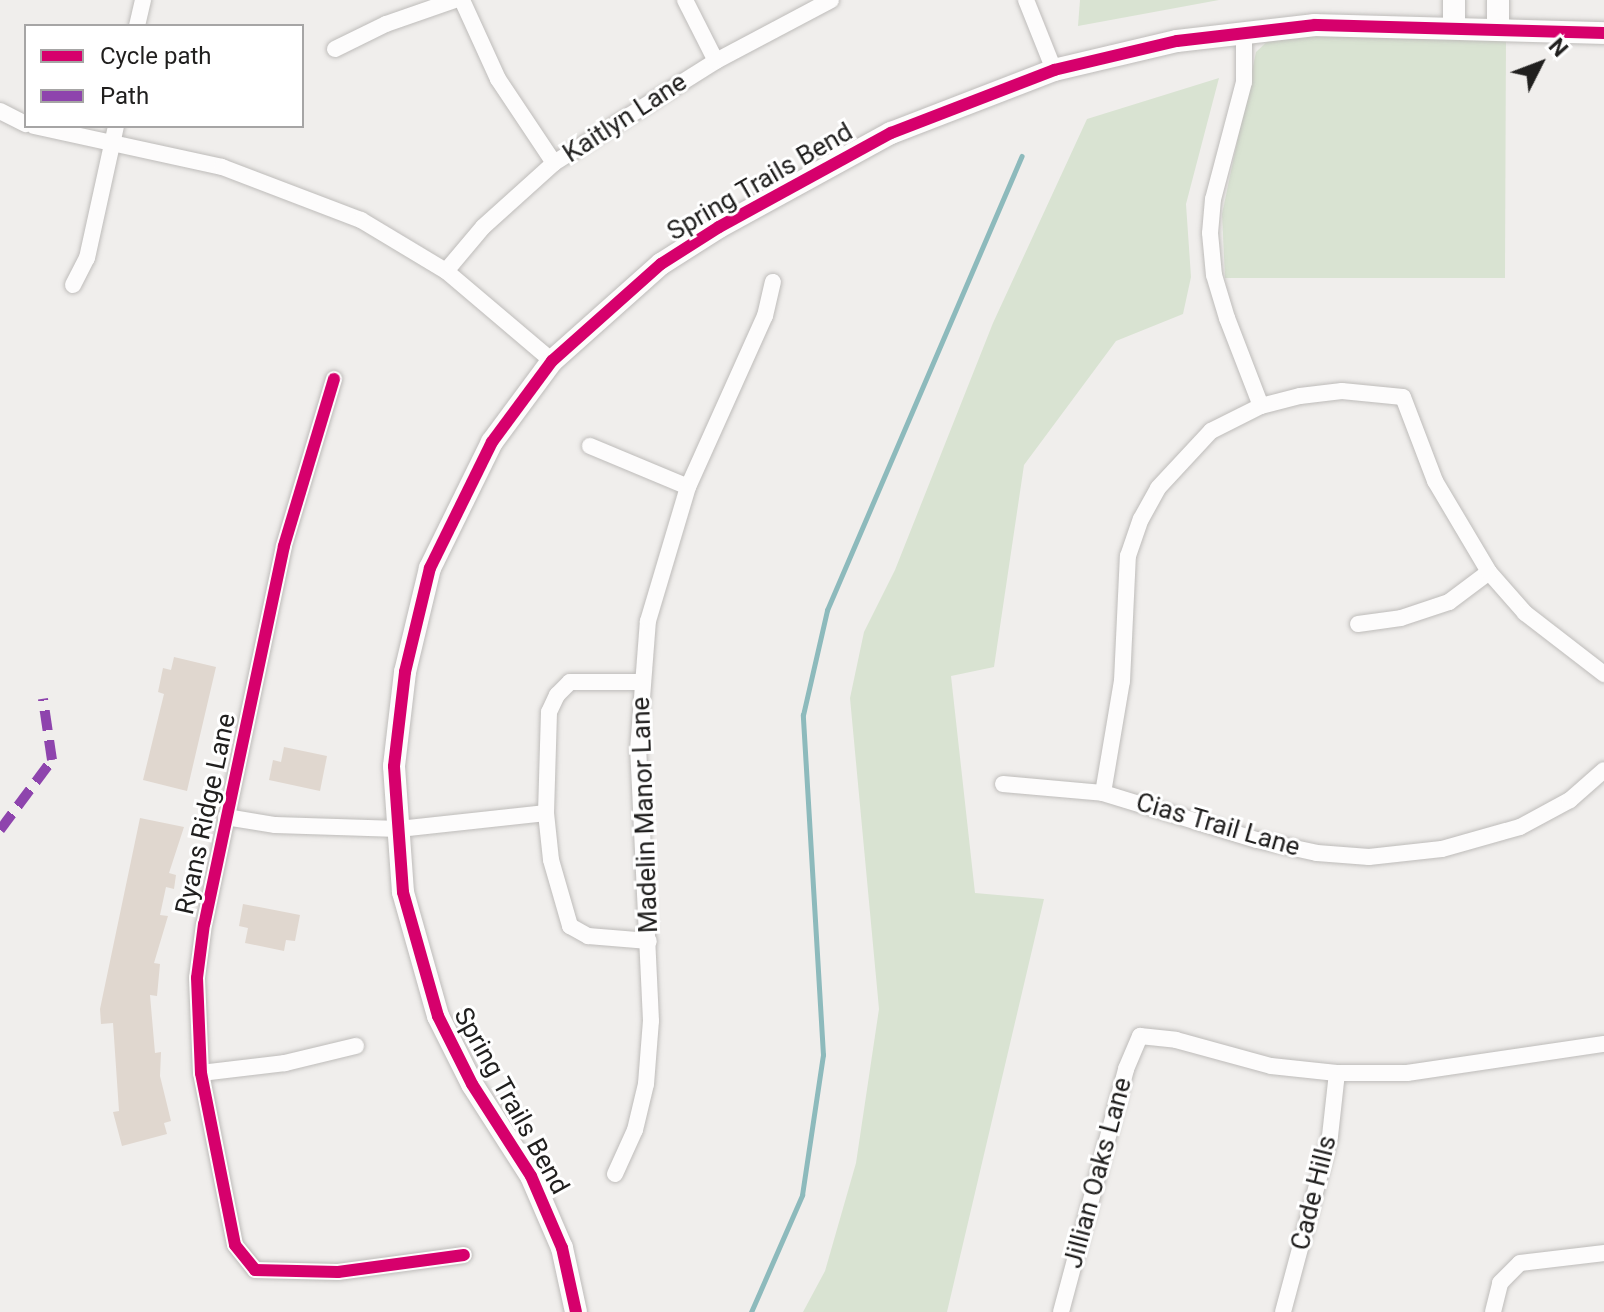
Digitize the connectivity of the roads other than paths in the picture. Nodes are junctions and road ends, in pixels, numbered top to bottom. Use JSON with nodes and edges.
{"nodes":[{"id":1,"x":143,"y":0,"type":"edge"},
{"id":2,"x":455,"y":0,"type":"edge"},
{"id":3,"x":462,"y":0,"type":"edge"},
{"id":4,"x":685,"y":0,"type":"edge"},
{"id":5,"x":831,"y":0,"type":"edge"},
{"id":6,"x":1026,"y":0,"type":"edge"},
{"id":7,"x":1454,"y":0,"type":"edge"},
{"id":8,"x":1498,"y":0,"type":"edge"},
{"id":9,"x":137,"y":24,"type":"edge"},
{"id":10,"x":1454,"y":27,"type":"junction"},
{"id":11,"x":1498,"y":29,"type":"junction"},
{"id":12,"x":1244,"y":31,"type":"junction"},
{"id":13,"x":1604,"y":33,"type":"edge"},
{"id":14,"x":335,"y":49,"type":"dead end"},
{"id":15,"x":716,"y":61,"type":"junction"},
{"id":16,"x":1054,"y":70,"type":"junction"},
{"id":17,"x":0,"y":111,"type":"edge"},
{"id":18,"x":24,"y":123,"type":"edge"},
{"id":19,"x":42,"y":128,"type":"edge"},
{"id":20,"x":116,"y":128,"type":"edge"},
{"id":21,"x":113,"y":145,"type":"junction"},
{"id":22,"x":554,"y":163,"type":"junction"},
{"id":23,"x":446,"y":271,"type":"junction"},
{"id":24,"x":773,"y":282,"type":"dead end"},
{"id":25,"x":73,"y":285,"type":"dead end"},
{"id":26,"x":552,"y":361,"type":"junction"},
{"id":27,"x":334,"y":379,"type":"dead end"},
{"id":28,"x":1261,"y":406,"type":"junction"},
{"id":29,"x":590,"y":446,"type":"dead end"},
{"id":30,"x":688,"y":487,"type":"junction"},
{"id":31,"x":1489,"y":572,"type":"junction"},
{"id":32,"x":1358,"y":624,"type":"dead end"},
{"id":33,"x":1604,"y":674,"type":"edge"},
{"id":34,"x":641,"y":682,"type":"junction"},
{"id":35,"x":1604,"y":770,"type":"edge"},
{"id":36,"x":1003,"y":784,"type":"dead end"},
{"id":37,"x":1103,"y":793,"type":"junction"},
{"id":38,"x":546,"y":813,"type":"junction"},
{"id":39,"x":226,"y":817,"type":"junction"},
{"id":40,"x":399,"y":829,"type":"junction"},
{"id":41,"x":649,"y":941,"type":"junction"},
{"id":42,"x":1604,"y":1044,"type":"edge"},
{"id":43,"x":356,"y":1046,"type":"dead end"},
{"id":44,"x":201,"y":1073,"type":"junction"},
{"id":45,"x":1337,"y":1073,"type":"junction"},
{"id":46,"x":615,"y":1174,"type":"dead end"},
{"id":47,"x":1604,"y":1253,"type":"edge"},
{"id":48,"x":464,"y":1255,"type":"dead end"},
{"id":49,"x":576,"y":1312,"type":"edge"},
{"id":50,"x":1061,"y":1312,"type":"edge"},
{"id":51,"x":1283,"y":1312,"type":"edge"},
{"id":52,"x":1493,"y":1312,"type":"edge"}],
"edges":[{"from":1,"to":9,"type":"street"},
{"from":2,"to":14,"type":"street"},
{"from":3,"to":22,"type":"street"},
{"from":4,"to":15,"type":"street"},
{"from":5,"to":15,"type":"street","name":"Kaitlyn Lane"},
{"from":6,"to":16,"type":"street"},
{"from":7,"to":10,"type":"street"},
{"from":8,"to":11,"type":"street"},
{"from":10,"to":11,"type":"street","name":"Spring Trails Bend"},
{"from":10,"to":12,"type":"street","name":"Spring Trails Bend"},
{"from":11,"to":13,"type":"street","name":"Spring Trails Bend"},
{"from":12,"to":16,"type":"street","name":"Spring Trails Bend"},
{"from":12,"to":28,"type":"street"},
{"from":15,"to":22,"type":"street","name":"Kaitlyn Lane"},
{"from":16,"to":26,"type":"street","name":"Spring Trails Bend"},
{"from":17,"to":18,"type":"street"},
{"from":19,"to":21,"type":"street"},
{"from":20,"to":21,"type":"street"},
{"from":21,"to":23,"type":"street"},
{"from":21,"to":25,"type":"street"},
{"from":22,"to":23,"type":"street","name":"Kaitlyn Lane"},
{"from":23,"to":26,"type":"street"},
{"from":24,"to":30,"type":"street","name":"Madelin Manor Lane"},
{"from":26,"to":40,"type":"street","name":"Spring Trails Bend"},
{"from":27,"to":39,"type":"street","name":"Ryans Ridge Lane"},
{"from":28,"to":31,"type":"street"},
{"from":28,"to":37,"type":"street"},
{"from":29,"to":30,"type":"street"},
{"from":30,"to":34,"type":"street","name":"Madelin Manor Lane"},
{"from":31,"to":32,"type":"street"},
{"from":31,"to":33,"type":"street"},
{"from":34,"to":38,"type":"street"},
{"from":34,"to":41,"type":"street","name":"Madelin Manor Lane"},
{"from":35,"to":37,"type":"street","name":"Cias Trail Lane"},
{"from":36,"to":37,"type":"street","name":"Cias Trail Lane"},
{"from":38,"to":40,"type":"street"},
{"from":38,"to":41,"type":"street"},
{"from":39,"to":40,"type":"street"},
{"from":39,"to":44,"type":"street","name":"Ryans Ridge Lane"},
{"from":40,"to":49,"type":"street","name":"Spring Trails Bend"},
{"from":41,"to":46,"type":"street","name":"Madelin Manor Lane"},
{"from":42,"to":45,"type":"street"},
{"from":43,"to":44,"type":"street"},
{"from":44,"to":48,"type":"street","name":"Ryans Ridge Lane"},
{"from":45,"to":50,"type":"street","name":"Jillian Oaks Lane"},
{"from":45,"to":51,"type":"street","name":"Cade Hills"},
{"from":47,"to":52,"type":"street"}]}
